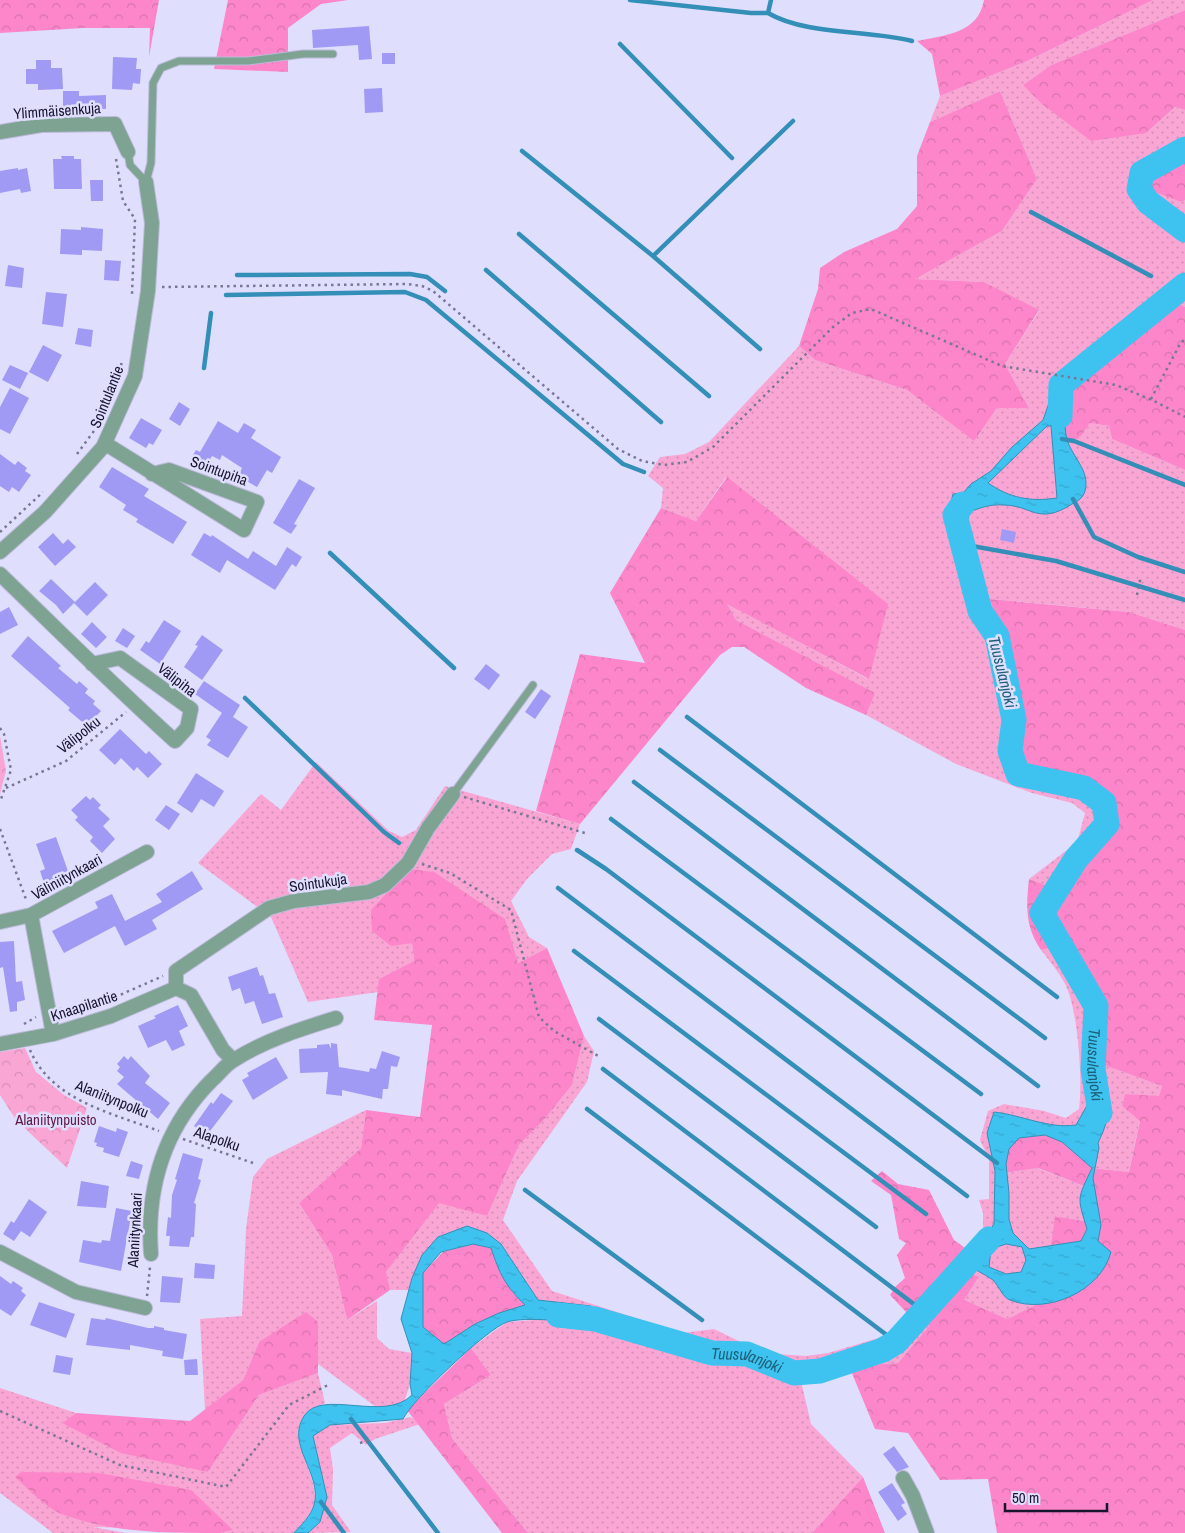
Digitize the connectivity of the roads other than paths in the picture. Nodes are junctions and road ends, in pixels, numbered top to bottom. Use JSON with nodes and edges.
{"nodes":[{"id":1,"x":333,"y":54,"type":"dead end"},
{"id":2,"x":0,"y":132,"type":"edge"},
{"id":3,"x":122,"y":154,"type":"joint"},
{"id":4,"x":146,"y":182,"type":"junction"},
{"id":5,"x":106,"y":444,"type":"junction"},
{"id":6,"x":152,"y":474,"type":"junction"},
{"id":7,"x":0,"y":552,"type":"edge"},
{"id":8,"x":0,"y":574,"type":"edge"},
{"id":9,"x":92,"y":664,"type":"junction"},
{"id":10,"x":533,"y":685,"type":"dead end"},
{"id":11,"x":453,"y":794,"type":"joint"},
{"id":12,"x":147,"y":852,"type":"dead end"},
{"id":13,"x":31,"y":915,"type":"junction"},
{"id":14,"x":0,"y":922,"type":"edge"},
{"id":15,"x":176,"y":988,"type":"junction"},
{"id":16,"x":336,"y":1018,"type":"dead end"},
{"id":17,"x":53,"y":1034,"type":"junction"},
{"id":18,"x":0,"y":1044,"type":"edge"},
{"id":19,"x":233,"y":1060,"type":"junction"},
{"id":20,"x":0,"y":1252,"type":"edge"},
{"id":21,"x":151,"y":1254,"type":"road end"},
{"id":22,"x":145,"y":1308,"type":"road end"},
{"id":23,"x":903,"y":1478,"type":"dead end"},
{"id":24,"x":927,"y":1533,"type":"edge"}],
"edges":[{"from":1,"to":4,"type":"lane"},
{"from":2,"to":3,"type":"street","name":"Ylimmäisenkuja"},
{"from":3,"to":4,"type":"lane"},
{"from":4,"to":5,"type":"street","name":"Sointulantie"},
{"from":5,"to":6,"type":"street","name":"Sointupiha"},
{"from":5,"to":7,"type":"street","name":"Sointulantie"},
{"from":6,"to":6,"type":"street","name":"Sointupiha"},
{"from":8,"to":9,"type":"street","name":"Välipiha"},
{"from":9,"to":9,"type":"street","name":"Välipiha"},
{"from":10,"to":11,"type":"lane"},
{"from":11,"to":15,"type":"street","name":"Sointukuja"},
{"from":12,"to":13,"type":"street","name":"Väliniitynkaari"},
{"from":13,"to":14,"type":"street","name":"Väliniitynkaari"},
{"from":13,"to":17,"type":"street"},
{"from":15,"to":17,"type":"street","name":"Knaapilantie"},
{"from":15,"to":19,"type":"street"},
{"from":16,"to":19,"type":"street","name":"Alaniitynkaari"},
{"from":17,"to":18,"type":"street","name":"Knaapilantie"},
{"from":19,"to":21,"type":"street","name":"Alaniitynkaari"},
{"from":20,"to":22,"type":"street"},
{"from":23,"to":24,"type":"street"}]}
